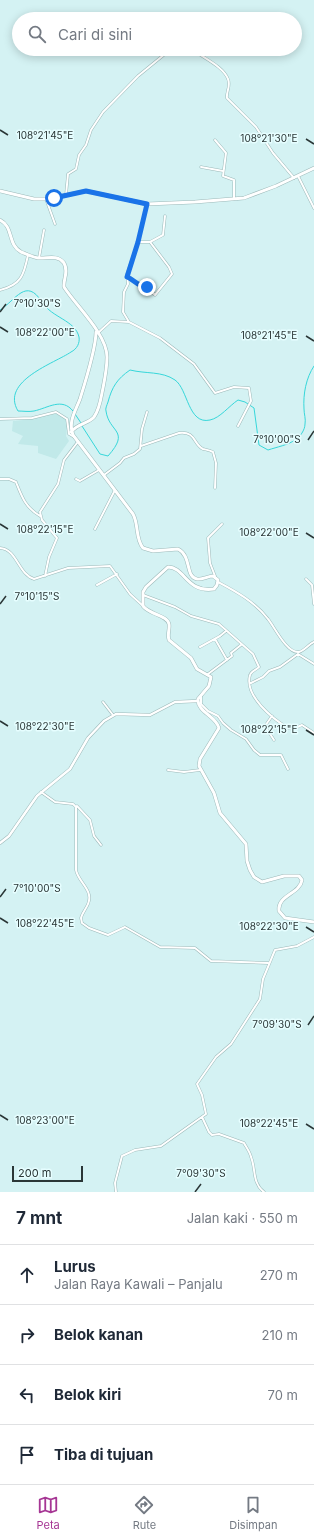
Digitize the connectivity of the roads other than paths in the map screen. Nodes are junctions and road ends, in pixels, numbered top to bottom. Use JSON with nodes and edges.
{"nodes":[{"id":1,"x":162,"y":56,"type":"edge"},
{"id":2,"x":202,"y":56,"type":"edge"},
{"id":3,"x":215,"y":140,"type":"dead end"},
{"id":4,"x":201,"y":167,"type":"dead end"},
{"id":5,"x":314,"y":168,"type":"edge"},
{"id":6,"x":223,"y":171,"type":"junction"},
{"id":7,"x":296,"y":177,"type":"junction"},
{"id":8,"x":0,"y":191,"type":"edge"},
{"id":9,"x":66,"y":195,"type":"junction"},
{"id":10,"x":46,"y":199,"type":"junction"},
{"id":11,"x":234,"y":199,"type":"junction"},
{"id":12,"x":147,"y":204,"type":"junction"},
{"id":13,"x":314,"y":208,"type":"edge"},
{"id":14,"x":165,"y":216,"type":"dead end"},
{"id":15,"x":0,"y":220,"type":"edge"},
{"id":16,"x":55,"y":224,"type":"dead end"},
{"id":17,"x":44,"y":230,"type":"dead end"},
{"id":18,"x":138,"y":242,"type":"junction"},
{"id":19,"x":150,"y":242,"type":"junction"},
{"id":20,"x":28,"y":255,"type":"junction"},
{"id":21,"x":39,"y":258,"type":"junction"},
{"id":22,"x":127,"y":278,"type":"junction"},
{"id":23,"x":0,"y":290,"type":"edge"},
{"id":24,"x":129,"y":322,"type":"junction"},
{"id":25,"x":97,"y":333,"type":"junction"},
{"id":26,"x":147,"y":412,"type":"dead end"},
{"id":27,"x":0,"y":420,"type":"edge"},
{"id":28,"x":238,"y":426,"type":"dead end"},
{"id":29,"x":72,"y":432,"type":"junction"},
{"id":30,"x":74,"y":438,"type":"junction"},
{"id":31,"x":77,"y":443,"type":"junction"},
{"id":32,"x":141,"y":446,"type":"junction"},
{"id":33,"x":99,"y":470,"type":"junction"},
{"id":34,"x":104,"y":475,"type":"junction"},
{"id":35,"x":0,"y":479,"type":"edge"},
{"id":36,"x":76,"y":479,"type":"dead end"},
{"id":37,"x":215,"y":488,"type":"dead end"},
{"id":38,"x":115,"y":490,"type":"junction"},
{"id":39,"x":40,"y":516,"type":"junction"},
{"id":40,"x":222,"y":524,"type":"dead end"},
{"id":41,"x":95,"y":529,"type":"dead end"},
{"id":42,"x":0,"y":548,"type":"edge"},
{"id":43,"x":117,"y":574,"type":"junction"},
{"id":44,"x":45,"y":576,"type":"junction"},
{"id":45,"x":216,"y":577,"type":"junction"},
{"id":46,"x":306,"y":579,"type":"dead end"},
{"id":47,"x":218,"y":582,"type":"junction"},
{"id":48,"x":97,"y":585,"type":"dead end"},
{"id":49,"x":143,"y":595,"type":"junction"},
{"id":50,"x":314,"y":604,"type":"edge"},
{"id":51,"x":143,"y":606,"type":"junction"},
{"id":52,"x":226,"y":631,"type":"junction"},
{"id":53,"x":215,"y":639,"type":"junction"},
{"id":54,"x":314,"y":642,"type":"edge"},
{"id":55,"x":241,"y":645,"type":"junction"},
{"id":56,"x":200,"y":647,"type":"dead end"},
{"id":57,"x":297,"y":653,"type":"junction"},
{"id":58,"x":227,"y":660,"type":"junction"},
{"id":59,"x":314,"y":664,"type":"edge"},
{"id":60,"x":208,"y":674,"type":"junction"},
{"id":61,"x":250,"y":684,"type":"junction"},
{"id":62,"x":201,"y":695,"type":"junction"},
{"id":63,"x":198,"y":701,"type":"junction"},
{"id":64,"x":103,"y":702,"type":"dead end"},
{"id":65,"x":113,"y":715,"type":"junction"},
{"id":66,"x":272,"y":716,"type":"junction"},
{"id":67,"x":314,"y":733,"type":"edge"},
{"id":68,"x":274,"y":740,"type":"dead end"},
{"id":69,"x":288,"y":769,"type":"dead end"},
{"id":70,"x":168,"y":770,"type":"dead end"},
{"id":71,"x":200,"y":770,"type":"junction"},
{"id":72,"x":40,"y":792,"type":"junction"},
{"id":73,"x":76,"y":806,"type":"junction"},
{"id":74,"x":0,"y":843,"type":"edge"},
{"id":75,"x":101,"y":845,"type":"dead end"},
{"id":76,"x":314,"y":922,"type":"edge"},
{"id":77,"x":314,"y":937,"type":"edge"},
{"id":78,"x":268,"y":963,"type":"junction"},
{"id":79,"x":202,"y":1117,"type":"junction"},
{"id":80,"x":116,"y":1192,"type":"edge"},
{"id":81,"x":264,"y":1192,"type":"edge"}],
"edges":[{"from":1,"to":9,"type":"street"},
{"from":2,"to":7,"type":"street"},
{"from":3,"to":6,"type":"street"},
{"from":4,"to":6,"type":"street"},
{"from":5,"to":7,"type":"main road"},
{"from":6,"to":11,"type":"street"},
{"from":7,"to":11,"type":"main road"},
{"from":7,"to":13,"type":"street"},
{"from":8,"to":10,"type":"main road"},
{"from":9,"to":10,"type":"main road"},
{"from":9,"to":12,"type":"main road"},
{"from":10,"to":16,"type":"street"},
{"from":11,"to":12,"type":"main road"},
{"from":12,"to":18,"type":"street"},
{"from":14,"to":19,"type":"street"},
{"from":15,"to":20,"type":"main road"},
{"from":17,"to":21,"type":"street"},
{"from":18,"to":19,"type":"street"},
{"from":18,"to":22,"type":"street"},
{"from":19,"to":22,"type":"street"},
{"from":20,"to":21,"type":"main road"},
{"from":20,"to":23,"type":"street"},
{"from":21,"to":25,"type":"main road"},
{"from":22,"to":24,"type":"street"},
{"from":24,"to":25,"type":"street"},
{"from":24,"to":28,"type":"street"},
{"from":25,"to":29,"type":"main road"},
{"from":25,"to":29,"type":"main road"},
{"from":26,"to":32,"type":"street"},
{"from":27,"to":30,"type":"street"},
{"from":29,"to":30,"type":"main road"},
{"from":30,"to":31,"type":"main road"},
{"from":31,"to":33,"type":"main road"},
{"from":31,"to":39,"type":"street"},
{"from":32,"to":34,"type":"street"},
{"from":32,"to":37,"type":"street"},
{"from":33,"to":34,"type":"main road"},
{"from":33,"to":36,"type":"street"},
{"from":34,"to":38,"type":"main road"},
{"from":35,"to":39,"type":"street"},
{"from":38,"to":41,"type":"street"},
{"from":38,"to":45,"type":"main road"},
{"from":39,"to":44,"type":"street"},
{"from":40,"to":45,"type":"street"},
{"from":42,"to":44,"type":"street"},
{"from":43,"to":44,"type":"street"},
{"from":43,"to":48,"type":"street"},
{"from":43,"to":51,"type":"street"},
{"from":45,"to":47,"type":"main road"},
{"from":46,"to":50,"type":"street"},
{"from":47,"to":49,"type":"main road"},
{"from":47,"to":57,"type":"street"},
{"from":49,"to":51,"type":"main road"},
{"from":49,"to":52,"type":"street"},
{"from":51,"to":60,"type":"main road"},
{"from":52,"to":53,"type":"street"},
{"from":52,"to":55,"type":"street"},
{"from":53,"to":56,"type":"street"},
{"from":53,"to":58,"type":"street"},
{"from":54,"to":57,"type":"street"},
{"from":55,"to":58,"type":"street"},
{"from":55,"to":61,"type":"street"},
{"from":57,"to":59,"type":"street"},
{"from":57,"to":61,"type":"street"},
{"from":58,"to":60,"type":"street"},
{"from":60,"to":62,"type":"main road"},
{"from":61,"to":66,"type":"street"},
{"from":62,"to":63,"type":"main road"},
{"from":62,"to":69,"type":"street"},
{"from":63,"to":65,"type":"main road"},
{"from":63,"to":71,"type":"main road"},
{"from":64,"to":65,"type":"street"},
{"from":65,"to":72,"type":"main road"},
{"from":66,"to":67,"type":"street"},
{"from":66,"to":68,"type":"street"},
{"from":70,"to":71,"type":"street"},
{"from":71,"to":76,"type":"main road"},
{"from":72,"to":73,"type":"street"},
{"from":72,"to":74,"type":"main road"},
{"from":73,"to":75,"type":"street"},
{"from":73,"to":78,"type":"street"},
{"from":77,"to":78,"type":"street"},
{"from":78,"to":79,"type":"street"},
{"from":79,"to":80,"type":"street"},
{"from":79,"to":81,"type":"street"}]}
